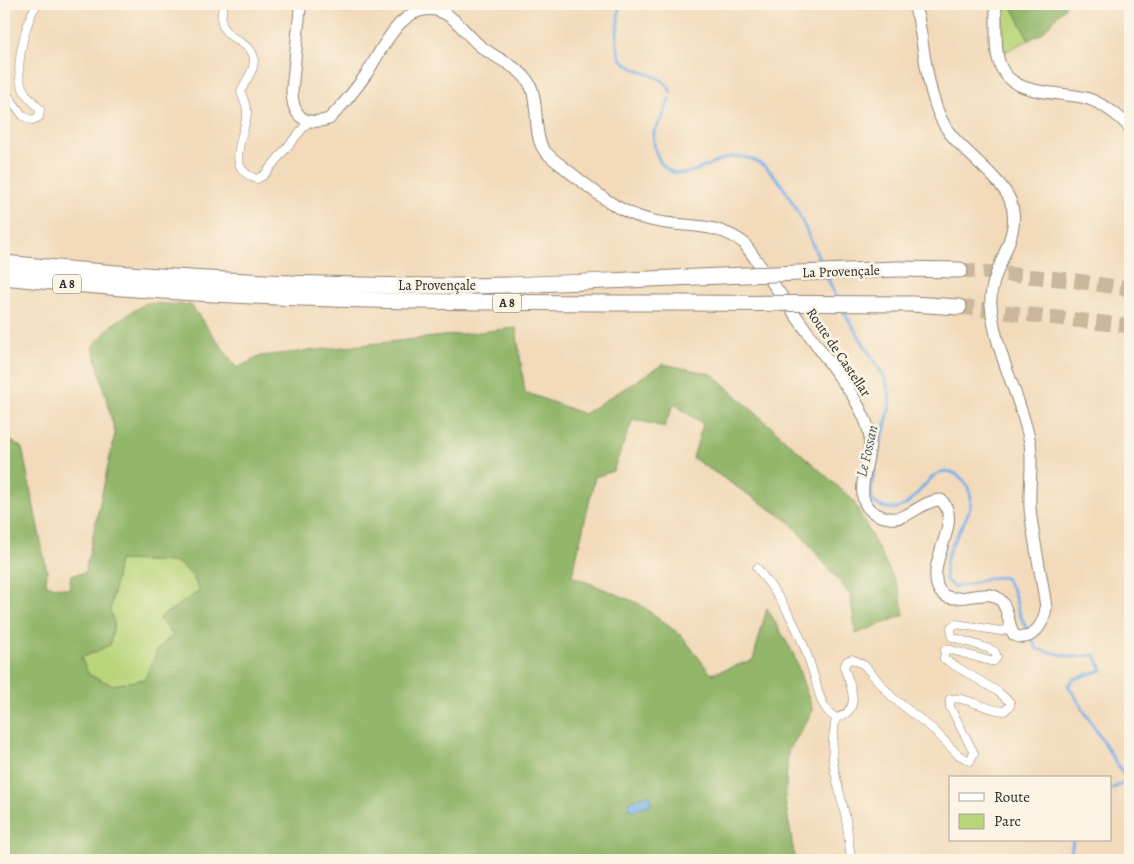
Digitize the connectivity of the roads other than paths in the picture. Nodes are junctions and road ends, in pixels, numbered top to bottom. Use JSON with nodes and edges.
{"nodes":[{"id":1,"x":37,"y":4,"type":"edge"},
{"id":2,"x":224,"y":4,"type":"edge"},
{"id":3,"x":303,"y":4,"type":"edge"},
{"id":4,"x":913,"y":4,"type":"edge"},
{"id":5,"x":995,"y":4,"type":"edge"},
{"id":6,"x":4,"y":90,"type":"edge"},
{"id":7,"x":309,"y":121,"type":"junction"},
{"id":8,"x":1130,"y":128,"type":"edge"},
{"id":9,"x":4,"y":263,"type":"edge"},
{"id":10,"x":960,"y":270,"type":"tunnel mouth"},
{"id":11,"x":4,"y":277,"type":"edge"},
{"id":12,"x":130,"y":281,"type":"junction"},
{"id":13,"x":333,"y":292,"type":"junction"},
{"id":14,"x":959,"y":307,"type":"tunnel mouth"},
{"id":15,"x":757,"y":568,"type":"dead end"},
{"id":16,"x":1010,"y":628,"type":"junction"},
{"id":17,"x":836,"y":718,"type":"junction"},
{"id":18,"x":851,"y":860,"type":"edge"}],
"edges":[{"from":1,"to":6,"type":"street"},
{"from":2,"to":7,"type":"street"},
{"from":3,"to":7,"type":"street"},
{"from":4,"to":16,"type":"street"},
{"from":5,"to":8,"type":"street"},
{"from":7,"to":16,"type":"street","name":"Route de Castellar"},
{"from":9,"to":12,"type":"highway","name":"La Provençale","number":"A 8"},
{"from":10,"to":13,"type":"highway","name":"La Provençale","number":"A 8","bridge":true},
{"from":11,"to":12,"type":"highway","name":"La Provençale","number":"A 8"},
{"from":12,"to":13,"type":"highway","name":"La Provençale","number":"A 8"},
{"from":13,"to":14,"type":"highway","name":"La Provençale","number":"A 8","bridge":true},
{"from":15,"to":17,"type":"street"},
{"from":16,"to":17,"type":"street"},
{"from":17,"to":18,"type":"street"}]}
